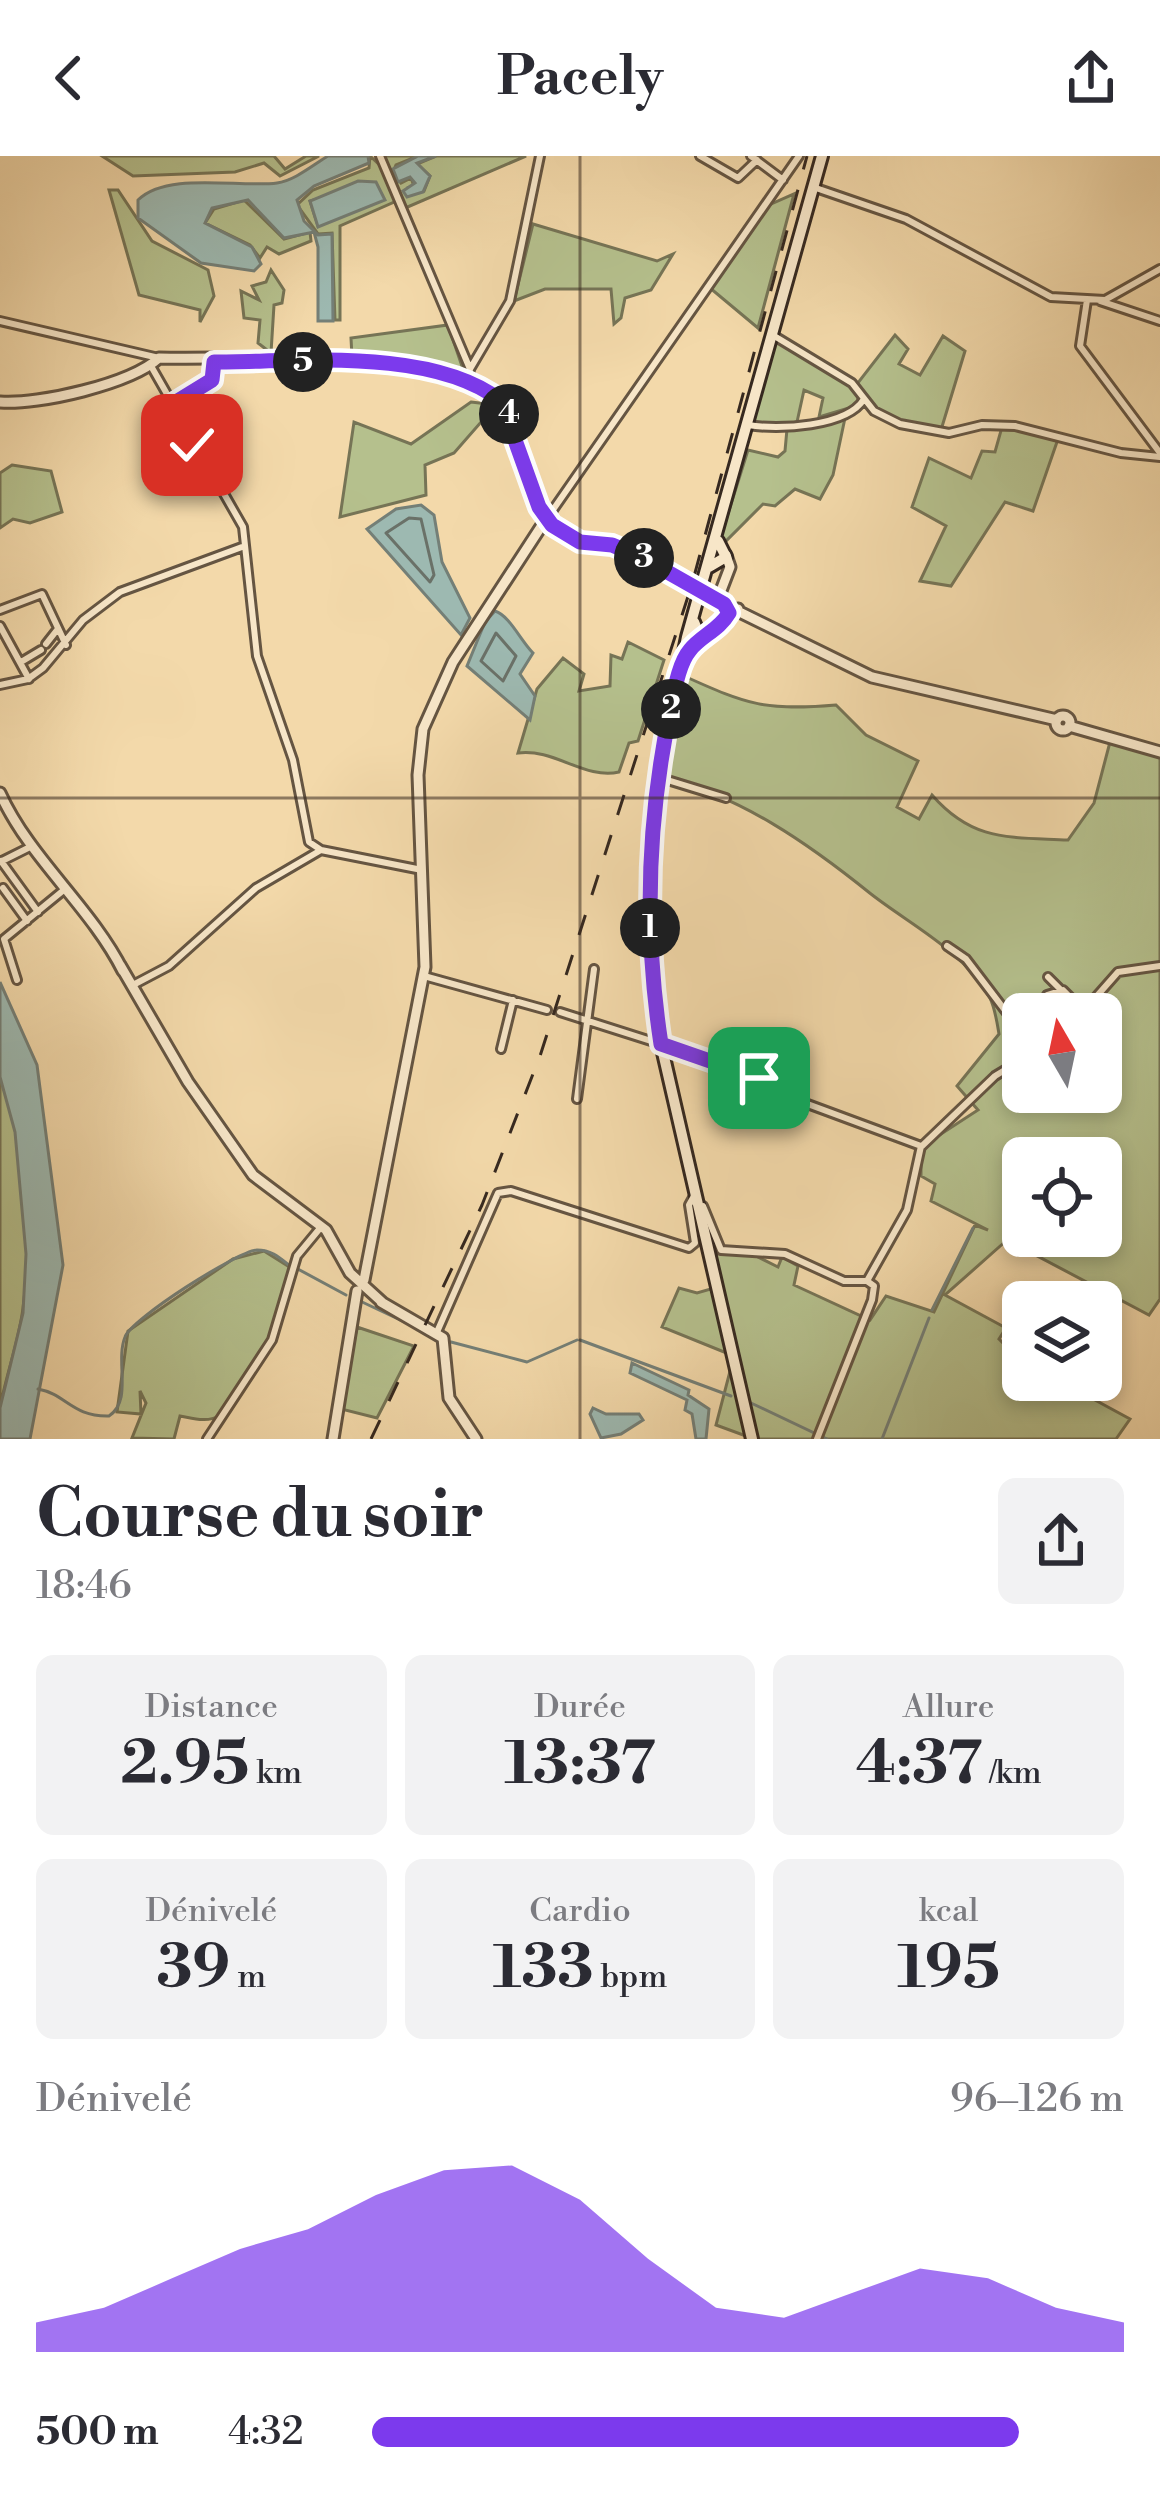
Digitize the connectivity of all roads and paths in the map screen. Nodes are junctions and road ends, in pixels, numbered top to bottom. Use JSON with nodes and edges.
{"nodes":[{"id":1,"x":380,"y":156,"type":"edge"},
{"id":2,"x":540,"y":156,"type":"edge"},
{"id":3,"x":700,"y":156,"type":"edge"},
{"id":4,"x":800,"y":156,"type":"edge"},
{"id":5,"x":822,"y":156,"type":"edge"},
{"id":6,"x":754,"y":158,"type":"edge"},
{"id":7,"x":783,"y":180,"type":"junction"},
{"id":8,"x":811,"y":186,"type":"junction"},
{"id":9,"x":1160,"y":269,"type":"edge"},
{"id":10,"x":1087,"y":300,"type":"junction"},
{"id":11,"x":1100,"y":301,"type":"junction"},
{"id":12,"x":0,"y":321,"type":"edge"},
{"id":13,"x":1160,"y":321,"type":"edge"},
{"id":14,"x":771,"y":334,"type":"junction"},
{"id":15,"x":155,"y":362,"type":"junction"},
{"id":16,"x":214,"y":362,"type":"junction"},
{"id":17,"x":470,"y":369,"type":"junction"},
{"id":18,"x":468,"y":383,"type":"junction"},
{"id":19,"x":864,"y":399,"type":"junction"},
{"id":20,"x":0,"y":402,"type":"edge"},
{"id":21,"x":173,"y":404,"type":"junction"},
{"id":22,"x":748,"y":425,"type":"junction"},
{"id":23,"x":1160,"y":455,"type":"edge"},
{"id":24,"x":544,"y":515,"type":"junction"},
{"id":25,"x":242,"y":547,"type":"junction"},
{"id":26,"x":719,"y":559,"type":"junction"},
{"id":27,"x":723,"y":605,"type":"junction"},
{"id":28,"x":0,"y":610,"type":"edge"},
{"id":29,"x":0,"y":626,"type":"edge"},
{"id":30,"x":57,"y":630,"type":"junction"},
{"id":31,"x":696,"y":635,"type":"junction"},
{"id":32,"x":66,"y":645,"type":"junction"},
{"id":33,"x":21,"y":662,"type":"junction"},
{"id":34,"x":29,"y":679,"type":"junction"},
{"id":35,"x":0,"y":685,"type":"edge"},
{"id":36,"x":1160,"y":752,"type":"edge"},
{"id":37,"x":658,"y":778,"type":"junction"},
{"id":38,"x":1,"y":797,"type":"edge"},
{"id":39,"x":726,"y":798,"type":"dead end"},
{"id":40,"x":32,"y":846,"type":"junction"},
{"id":41,"x":311,"y":851,"type":"junction"},
{"id":42,"x":0,"y":862,"type":"edge"},
{"id":43,"x":422,"y":870,"type":"junction"},
{"id":44,"x":3,"y":888,"type":"dead end"},
{"id":45,"x":67,"y":888,"type":"junction"},
{"id":46,"x":38,"y":912,"type":"junction"},
{"id":47,"x":27,"y":920,"type":"junction"},
{"id":48,"x":947,"y":946,"type":"dead end"},
{"id":49,"x":1160,"y":965,"type":"edge"},
{"id":50,"x":594,"y":969,"type":"dead end"},
{"id":51,"x":424,"y":976,"type":"junction"},
{"id":52,"x":1048,"y":977,"type":"dead end"},
{"id":53,"x":17,"y":980,"type":"dead end"},
{"id":54,"x":133,"y":985,"type":"junction"},
{"id":55,"x":1060,"y":989,"type":"junction"},
{"id":56,"x":1051,"y":993,"type":"edge"},
{"id":57,"x":1064,"y":993,"type":"edge"},
{"id":58,"x":1099,"y":993,"type":"edge"},
{"id":59,"x":513,"y":1000,"type":"junction"},
{"id":60,"x":1002,"y":1006,"type":"edge"},
{"id":61,"x":547,"y":1010,"type":"dead end"},
{"id":62,"x":560,"y":1012,"type":"dead end"},
{"id":63,"x":586,"y":1020,"type":"junction"},
{"id":64,"x":667,"y":1046,"type":"junction"},
{"id":65,"x":501,"y":1049,"type":"dead end"},
{"id":66,"x":1002,"y":1072,"type":"edge"},
{"id":67,"x":577,"y":1099,"type":"dead end"},
{"id":68,"x":921,"y":1146,"type":"junction"},
{"id":69,"x":694,"y":1196,"type":"junction"},
{"id":70,"x":321,"y":1227,"type":"junction"},
{"id":71,"x":867,"y":1280,"type":"junction"},
{"id":72,"x":358,"y":1284,"type":"junction"},
{"id":73,"x":435,"y":1330,"type":"junction"},
{"id":74,"x":818,"y":1436,"type":"edge"},
{"id":75,"x":207,"y":1439,"type":"edge"},
{"id":76,"x":333,"y":1439,"type":"edge"},
{"id":77,"x":476,"y":1439,"type":"edge"},
{"id":78,"x":751,"y":1439,"type":"edge"}],
"edges":[{"from":1,"to":17,"type":"street"},
{"from":2,"to":17,"type":"street"},
{"from":3,"to":6,"type":"street"},
{"from":4,"to":7,"type":"street"},
{"from":5,"to":8,"type":"main road"},
{"from":6,"to":7,"type":"street"},
{"from":7,"to":24,"type":"street"},
{"from":8,"to":10,"type":"street"},
{"from":8,"to":14,"type":"main road"},
{"from":9,"to":11,"type":"street"},
{"from":10,"to":11,"type":"street"},
{"from":10,"to":23,"type":"street"},
{"from":11,"to":13,"type":"street"},
{"from":12,"to":15,"type":"street"},
{"from":14,"to":19,"type":"street"},
{"from":14,"to":22,"type":"main road"},
{"from":15,"to":16,"type":"street"},
{"from":15,"to":20,"type":"street"},
{"from":15,"to":21,"type":"street"},
{"from":16,"to":18,"type":"street"},
{"from":16,"to":21,"type":"street"},
{"from":17,"to":18,"type":"street"},
{"from":18,"to":24,"type":"street"},
{"from":19,"to":22,"type":"street"},
{"from":19,"to":23,"type":"street"},
{"from":21,"to":25,"type":"street"},
{"from":22,"to":26,"type":"main road"},
{"from":24,"to":27,"type":"street","bridge":true},
{"from":24,"to":43,"type":"street"},
{"from":25,"to":32,"type":"street"},
{"from":25,"to":41,"type":"street"},
{"from":26,"to":27,"type":"street"},
{"from":26,"to":31,"type":"main road"},
{"from":27,"to":31,"type":"street"},
{"from":27,"to":36,"type":"street"},
{"from":28,"to":30,"type":"street"},
{"from":29,"to":33,"type":"street"},
{"from":30,"to":32,"type":"street"},
{"from":30,"to":33,"type":"street"},
{"from":31,"to":37,"type":"main road"},
{"from":32,"to":34,"type":"street"},
{"from":33,"to":34,"type":"street"},
{"from":34,"to":35,"type":"street"},
{"from":37,"to":39,"type":"street"},
{"from":37,"to":64,"type":"main road"},
{"from":38,"to":40,"type":"street"},
{"from":40,"to":42,"type":"street"},
{"from":40,"to":45,"type":"street"},
{"from":41,"to":43,"type":"street"},
{"from":41,"to":54,"type":"street"},
{"from":42,"to":46,"type":"street"},
{"from":43,"to":51,"type":"street"},
{"from":44,"to":47,"type":"street"},
{"from":45,"to":46,"type":"street"},
{"from":45,"to":54,"type":"street"},
{"from":46,"to":47,"type":"street"},
{"from":47,"to":53,"type":"street"},
{"from":48,"to":60,"type":"street"},
{"from":49,"to":58,"type":"street"},
{"from":50,"to":63,"type":"street"},
{"from":51,"to":59,"type":"street"},
{"from":51,"to":72,"type":"street"},
{"from":52,"to":55,"type":"street"},
{"from":54,"to":70,"type":"street"},
{"from":55,"to":56,"type":"street"},
{"from":55,"to":57,"type":"street"},
{"from":59,"to":61,"type":"street"},
{"from":59,"to":65,"type":"street"},
{"from":62,"to":63,"type":"street"},
{"from":63,"to":64,"type":"street"},
{"from":63,"to":67,"type":"street"},
{"from":64,"to":68,"type":"street"},
{"from":64,"to":69,"type":"main road"},
{"from":66,"to":68,"type":"street"},
{"from":68,"to":71,"type":"street"},
{"from":69,"to":71,"type":"street"},
{"from":69,"to":73,"type":"street"},
{"from":69,"to":78,"type":"main road"},
{"from":70,"to":72,"type":"street"},
{"from":70,"to":75,"type":"street"},
{"from":71,"to":74,"type":"street"},
{"from":72,"to":73,"type":"street"},
{"from":72,"to":76,"type":"street"},
{"from":73,"to":77,"type":"street"}]}
